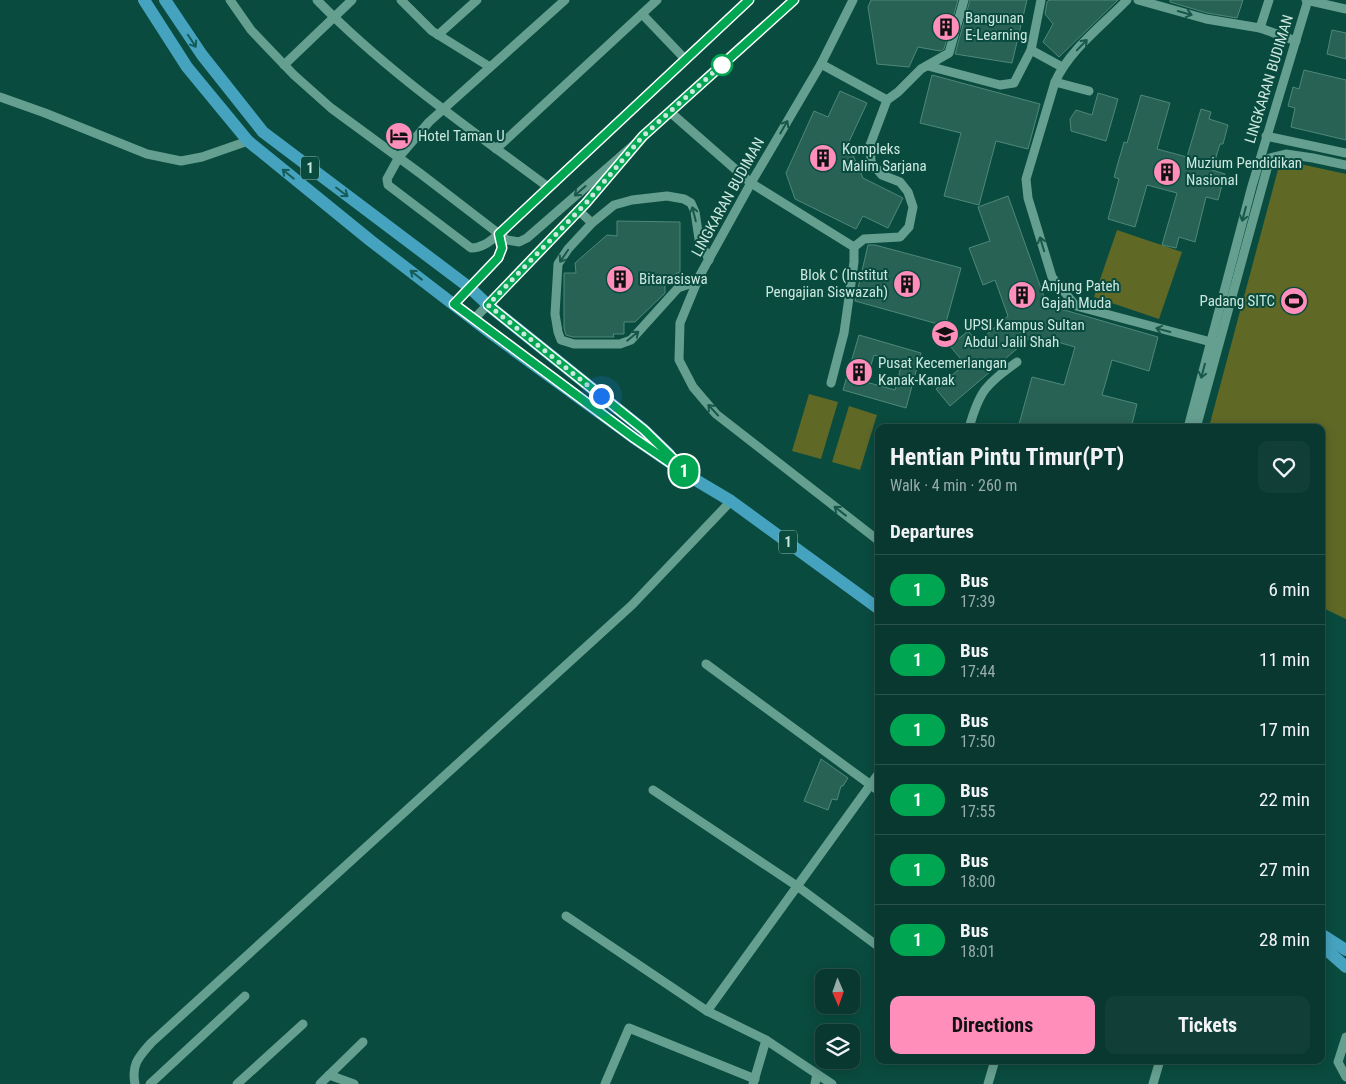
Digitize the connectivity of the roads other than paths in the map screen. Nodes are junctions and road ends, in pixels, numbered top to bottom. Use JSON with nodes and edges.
{"nodes":[{"id":1,"x":144,"y":0,"type":"edge"},
{"id":2,"x":165,"y":0,"type":"edge"},
{"id":3,"x":230,"y":0,"type":"edge"},
{"id":4,"x":317,"y":0,"type":"edge"},
{"id":5,"x":352,"y":0,"type":"edge"},
{"id":6,"x":401,"y":0,"type":"edge"},
{"id":7,"x":476,"y":0,"type":"edge"},
{"id":8,"x":565,"y":0,"type":"edge"},
{"id":9,"x":657,"y":0,"type":"edge"},
{"id":10,"x":749,"y":0,"type":"edge"},
{"id":11,"x":794,"y":0,"type":"edge"},
{"id":12,"x":853,"y":0,"type":"edge"},
{"id":13,"x":964,"y":0,"type":"edge"},
{"id":14,"x":1041,"y":0,"type":"edge"},
{"id":15,"x":1127,"y":0,"type":"edge"},
{"id":16,"x":1138,"y":0,"type":"edge"},
{"id":17,"x":1269,"y":0,"type":"edge"},
{"id":18,"x":1308,"y":0,"type":"edge"},
{"id":19,"x":1346,"y":9,"type":"edge"},
{"id":20,"x":642,"y":14,"type":"junction"},
{"id":21,"x":334,"y":17,"type":"junction"},
{"id":22,"x":1260,"y":28,"type":"junction"},
{"id":23,"x":438,"y":35,"type":"junction"},
{"id":24,"x":1296,"y":41,"type":"junction"},
{"id":25,"x":1031,"y":50,"type":"junction"},
{"id":26,"x":685,"y":59,"type":"junction"},
{"id":27,"x":821,"y":64,"type":"junction"},
{"id":28,"x":284,"y":65,"type":"junction"},
{"id":29,"x":928,"y":66,"type":"junction"},
{"id":30,"x":1062,"y":66,"type":"junction"},
{"id":31,"x":490,"y":67,"type":"junction"},
{"id":32,"x":1055,"y":82,"type":"junction"},
{"id":33,"x":1089,"y":91,"type":"dead end"},
{"id":34,"x":0,"y":97,"type":"edge"},
{"id":35,"x":887,"y":100,"type":"junction"},
{"id":36,"x":443,"y":109,"type":"junction"},
{"id":37,"x":670,"y":112,"type":"junction"},
{"id":38,"x":643,"y":136,"type":"junction"},
{"id":39,"x":1266,"y":136,"type":"junction"},
{"id":40,"x":248,"y":141,"type":"junction"},
{"id":41,"x":496,"y":149,"type":"junction"},
{"id":42,"x":1346,"y":153,"type":"edge"},
{"id":43,"x":399,"y":158,"type":"junction"},
{"id":44,"x":1346,"y":166,"type":"edge"},
{"id":45,"x":751,"y":184,"type":"junction"},
{"id":46,"x":548,"y":187,"type":"junction"},
{"id":47,"x":578,"y":210,"type":"junction"},
{"id":48,"x":592,"y":223,"type":"junction"},
{"id":49,"x":499,"y":234,"type":"junction"},
{"id":50,"x":854,"y":247,"type":"junction"},
{"id":51,"x":709,"y":260,"type":"junction"},
{"id":52,"x":698,"y":281,"type":"junction"},
{"id":53,"x":470,"y":288,"type":"junction"},
{"id":54,"x":454,"y":304,"type":"junction"},
{"id":55,"x":488,"y":305,"type":"junction"},
{"id":56,"x":474,"y":319,"type":"junction"},
{"id":57,"x":1210,"y":342,"type":"junction"},
{"id":58,"x":1017,"y":362,"type":"dead end"},
{"id":59,"x":831,"y":383,"type":"dead end"},
{"id":60,"x":970,"y":424,"type":"edge"},
{"id":61,"x":1189,"y":424,"type":"edge"},
{"id":62,"x":1197,"y":424,"type":"edge"},
{"id":63,"x":694,"y":479,"type":"junction"},
{"id":64,"x":731,"y":501,"type":"junction"},
{"id":65,"x":875,"y":538,"type":"edge"},
{"id":66,"x":875,"y":605,"type":"edge"},
{"id":67,"x":706,"y":664,"type":"dead end"},
{"id":68,"x":875,"y":778,"type":"edge"},
{"id":69,"x":870,"y":785,"type":"junction"},
{"id":70,"x":875,"y":788,"type":"edge"},
{"id":71,"x":653,"y":790,"type":"dead end"},
{"id":72,"x":797,"y":886,"type":"junction"},
{"id":73,"x":566,"y":916,"type":"dead end"},
{"id":74,"x":1325,"y":937,"type":"edge"},
{"id":75,"x":875,"y":944,"type":"edge"},
{"id":76,"x":1325,"y":948,"type":"edge"},
{"id":77,"x":1346,"y":950,"type":"edge"},
{"id":78,"x":1346,"y":967,"type":"edge"},
{"id":79,"x":245,"y":996,"type":"dead end"},
{"id":80,"x":707,"y":1011,"type":"junction"},
{"id":81,"x":304,"y":1024,"type":"dead end"},
{"id":82,"x":1346,"y":1037,"type":"edge"},
{"id":83,"x":766,"y":1040,"type":"junction"},
{"id":84,"x":363,"y":1042,"type":"dead end"},
{"id":85,"x":994,"y":1064,"type":"edge"},
{"id":86,"x":1159,"y":1064,"type":"edge"},
{"id":87,"x":818,"y":1074,"type":"junction"},
{"id":88,"x":329,"y":1075,"type":"junction"},
{"id":89,"x":1346,"y":1077,"type":"edge"},
{"id":90,"x":754,"y":1081,"type":"edge"},
{"id":91,"x":135,"y":1084,"type":"edge"},
{"id":92,"x":150,"y":1084,"type":"edge"},
{"id":93,"x":236,"y":1084,"type":"edge"},
{"id":94,"x":320,"y":1084,"type":"edge"},
{"id":95,"x":354,"y":1084,"type":"edge"},
{"id":96,"x":605,"y":1084,"type":"edge"},
{"id":97,"x":814,"y":1084,"type":"edge"},
{"id":98,"x":832,"y":1084,"type":"edge"},
{"id":99,"x":988,"y":1084,"type":"edge"},
{"id":100,"x":1153,"y":1084,"type":"edge"}],
"edges":[{"from":1,"to":40,"type":"main road","number":"1"},
{"from":2,"to":53,"type":"main road","number":"1","one_way":true},
{"from":3,"to":28,"type":"street"},
{"from":4,"to":21,"type":"street"},
{"from":5,"to":21,"type":"street"},
{"from":6,"to":23,"type":"street"},
{"from":7,"to":23,"type":"street"},
{"from":8,"to":31,"type":"street"},
{"from":9,"to":20,"type":"street"},
{"from":10,"to":26,"type":"street"},
{"from":11,"to":37,"type":"street"},
{"from":12,"to":27,"type":"street","name":"LINGKARAN BUDIMAN"},
{"from":13,"to":29,"type":"street"},
{"from":14,"to":25,"type":"street"},
{"from":30,"to":15,"type":"street","one_way":true},
{"from":16,"to":22,"type":"street","one_way":true},
{"from":17,"to":22,"type":"street"},
{"from":18,"to":19,"type":"street"},
{"from":18,"to":24,"type":"street","name":"LINGKARAN BUDIMAN"},
{"from":20,"to":26,"type":"street"},
{"from":20,"to":41,"type":"street"},
{"from":21,"to":28,"type":"street"},
{"from":21,"to":36,"type":"street"},
{"from":22,"to":24,"type":"street"},
{"from":23,"to":31,"type":"street"},
{"from":24,"to":39,"type":"street","name":"LINGKARAN BUDIMAN"},
{"from":25,"to":29,"type":"street"},
{"from":25,"to":30,"type":"street"},
{"from":26,"to":46,"type":"street"},
{"from":27,"to":35,"type":"street"},
{"from":45,"to":27,"type":"street","name":"LINGKARAN BUDIMAN","one_way":true},
{"from":28,"to":43,"type":"street"},
{"from":29,"to":35,"type":"street"},
{"from":30,"to":32,"type":"street"},
{"from":31,"to":36,"type":"street"},
{"from":32,"to":33,"type":"street"},
{"from":57,"to":32,"type":"street","one_way":true},
{"from":34,"to":40,"type":"street"},
{"from":35,"to":50,"type":"street"},
{"from":36,"to":41,"type":"street"},
{"from":36,"to":43,"type":"street"},
{"from":37,"to":38,"type":"street"},
{"from":37,"to":45,"type":"street"},
{"from":38,"to":47,"type":"street"},
{"from":38,"to":49,"type":"street","one_way":true},
{"from":39,"to":42,"type":"street"},
{"from":39,"to":57,"type":"street","name":"LINGKARAN BUDIMAN","one_way":true},
{"from":54,"to":40,"type":"main road","number":"1","one_way":true},
{"from":41,"to":46,"type":"street"},
{"from":43,"to":49,"type":"street"},
{"from":43,"to":49,"type":"street"},
{"from":44,"to":62,"type":"street"},
{"from":45,"to":50,"type":"street"},
{"from":45,"to":51,"type":"street","name":"LINGKARAN BUDIMAN"},
{"from":46,"to":49,"type":"street"},
{"from":47,"to":48,"type":"street"},
{"from":47,"to":55,"type":"street"},
{"from":51,"to":48,"type":"street","one_way":true},
{"from":48,"to":52,"type":"street","one_way":true},
{"from":49,"to":53,"type":"street"},
{"from":50,"to":59,"type":"street"},
{"from":51,"to":52,"type":"street","name":"LINGKARAN BUDIMAN"},
{"from":65,"to":52,"type":"street","name":"LINGKARAN BUDIMAN","one_way":true},
{"from":53,"to":54,"type":"street"},
{"from":53,"to":55,"type":"main road","number":"1"},
{"from":54,"to":56,"type":"main road","number":"1"},
{"from":55,"to":56,"type":"street"},
{"from":55,"to":63,"type":"main road","number":"1"},
{"from":56,"to":63,"type":"main road","number":"1"},
{"from":57,"to":61,"type":"street","name":"LINGKARAN BUDIMAN","one_way":true},
{"from":58,"to":60,"type":"street"},
{"from":63,"to":64,"type":"main road","number":"1"},
{"from":64,"to":66,"type":"main road","number":"1"},
{"from":64,"to":91,"type":"street"},
{"from":67,"to":69,"type":"street"},
{"from":68,"to":69,"type":"street"},
{"from":69,"to":70,"type":"street"},
{"from":69,"to":72,"type":"street"},
{"from":71,"to":72,"type":"street"},
{"from":72,"to":75,"type":"street"},
{"from":72,"to":80,"type":"street"},
{"from":73,"to":80,"type":"street"},
{"from":74,"to":77,"type":"main road"},
{"from":76,"to":78,"type":"main road"},
{"from":79,"to":92,"type":"street"},
{"from":80,"to":83,"type":"street"},
{"from":81,"to":93,"type":"street"},
{"from":82,"to":89,"type":"street"},
{"from":83,"to":87,"type":"street"},
{"from":83,"to":90,"type":"street"},
{"from":84,"to":88,"type":"street"},
{"from":85,"to":99,"type":"street"},
{"from":86,"to":100,"type":"street"},
{"from":87,"to":97,"type":"street"},
{"from":87,"to":98,"type":"street"},
{"from":88,"to":94,"type":"street"},
{"from":88,"to":95,"type":"street"},
{"from":90,"to":96,"type":"street"}]}
